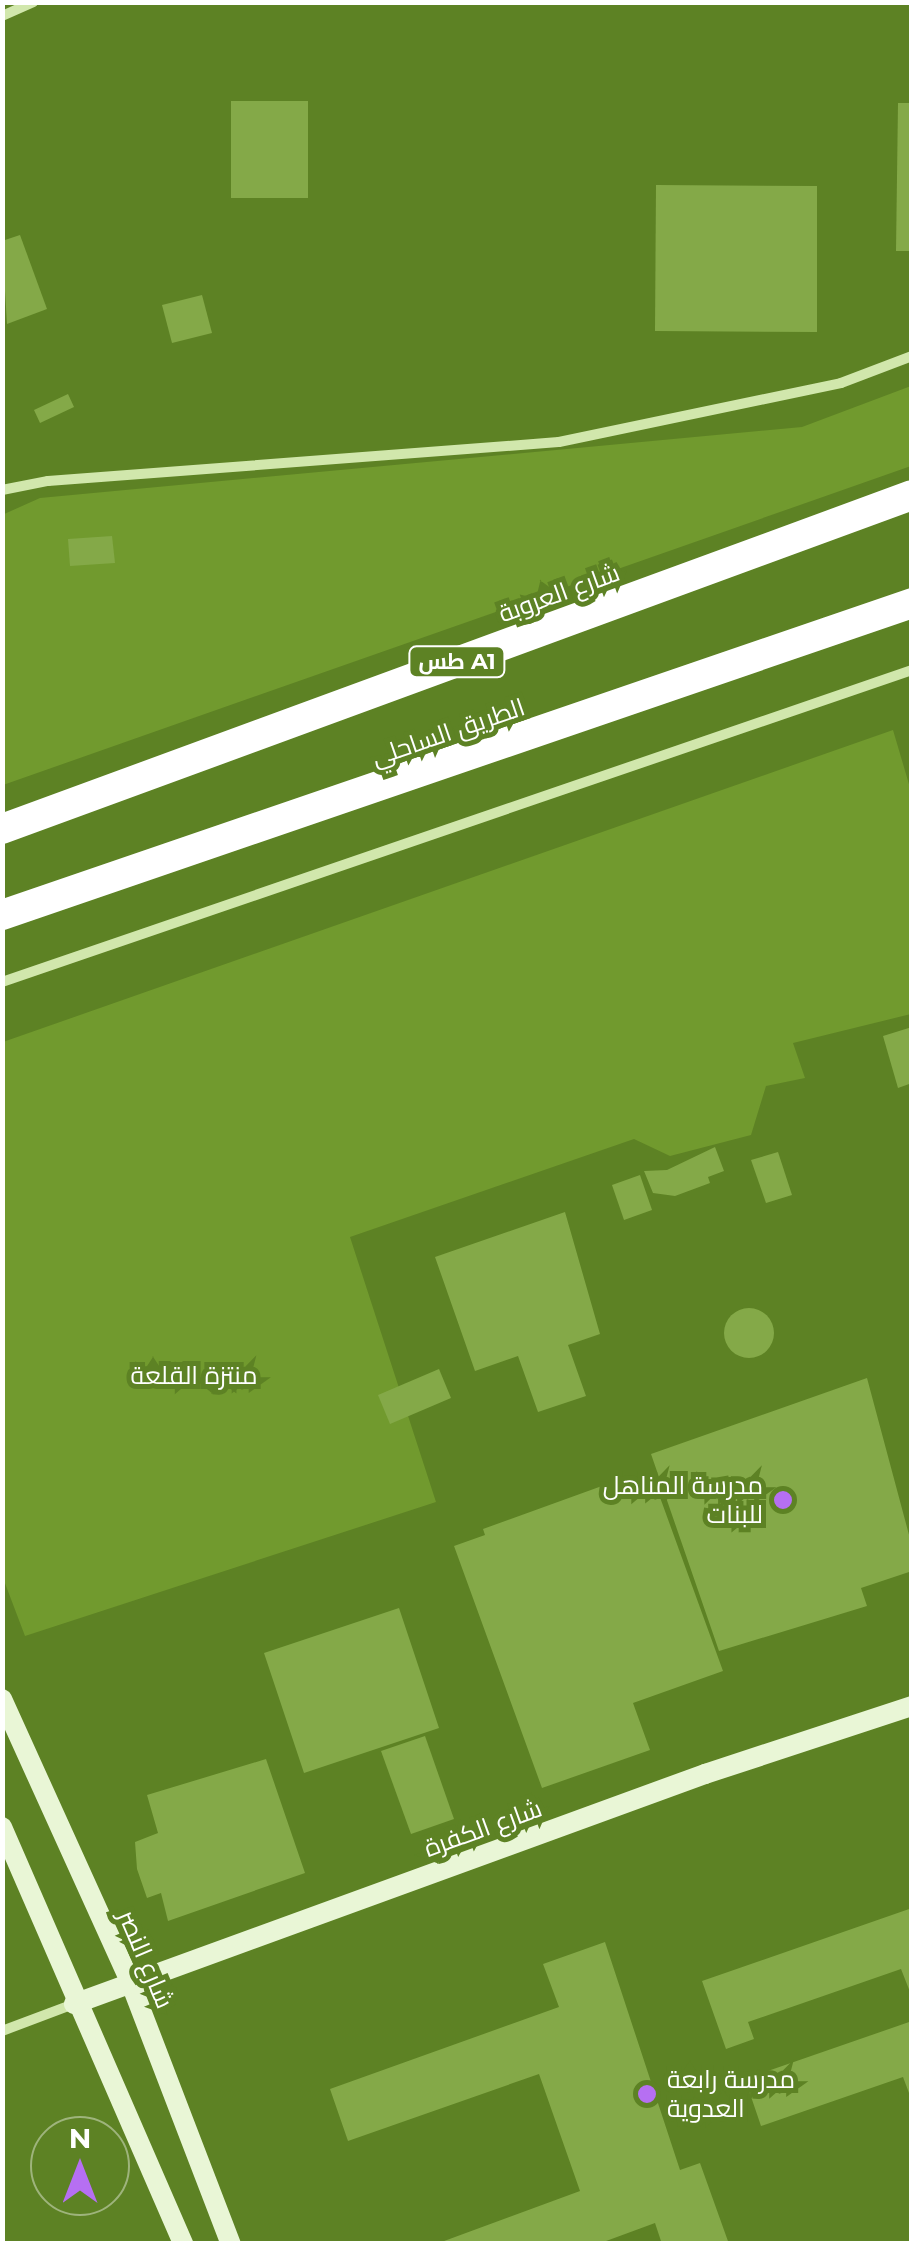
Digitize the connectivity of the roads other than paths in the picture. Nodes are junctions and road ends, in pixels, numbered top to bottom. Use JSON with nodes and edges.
{"nodes":[{"id":1,"x":33,"y":2,"type":"edge"},
{"id":2,"x":2,"y":16,"type":"edge"},
{"id":3,"x":912,"y":356,"type":"edge"},
{"id":4,"x":2,"y":490,"type":"edge"},
{"id":5,"x":912,"y":495,"type":"edge"},
{"id":6,"x":912,"y":603,"type":"edge"},
{"id":7,"x":912,"y":670,"type":"edge"},
{"id":8,"x":2,"y":828,"type":"edge"},
{"id":9,"x":2,"y":914,"type":"edge"},
{"id":10,"x":2,"y":982,"type":"edge"},
{"id":11,"x":2,"y":1699,"type":"edge"},
{"id":12,"x":912,"y":1706,"type":"edge"},
{"id":13,"x":2,"y":1827,"type":"edge"},
{"id":14,"x":131,"y":1984,"type":"junction"},
{"id":15,"x":74,"y":2004,"type":"junction"},
{"id":16,"x":2,"y":2031,"type":"edge"},
{"id":17,"x":183,"y":2244,"type":"edge"},
{"id":18,"x":232,"y":2244,"type":"edge"}],
"edges":[{"from":1,"to":2,"type":"street"},
{"from":3,"to":4,"type":"street"},
{"from":5,"to":8,"type":"highway","name":"شارع العروبة","number":"طس A1"},
{"from":6,"to":9,"type":"highway","name":"الطريق الساحلي"},
{"from":7,"to":10,"type":"street"},
{"from":11,"to":14,"type":"street","name":"شارع النصر"},
{"from":12,"to":14,"type":"street","name":"شارع الكفرة"},
{"from":13,"to":15,"type":"street"},
{"from":14,"to":15,"type":"street","name":"شارع الكفرة"},
{"from":14,"to":18,"type":"street","name":"شارع النصر"},
{"from":15,"to":16,"type":"street"},
{"from":15,"to":17,"type":"street"}]}
